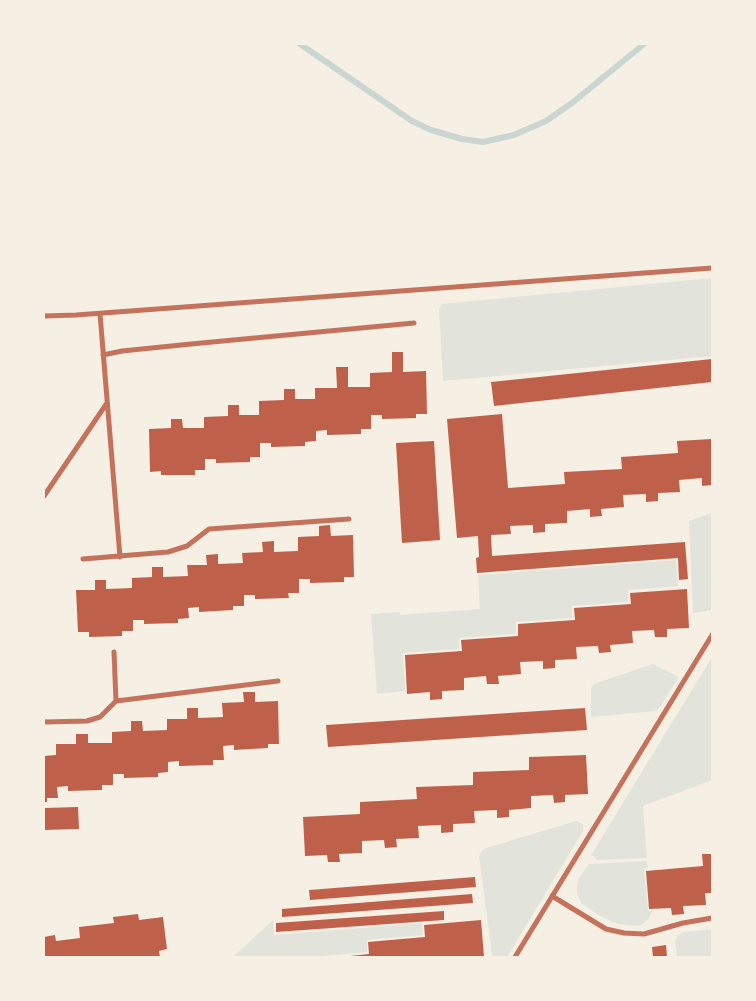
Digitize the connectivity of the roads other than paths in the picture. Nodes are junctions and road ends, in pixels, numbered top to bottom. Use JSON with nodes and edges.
{"nodes":[{"id":1,"x":712,"y":268,"type":"edge"},
{"id":2,"x":100,"y":314,"type":"junction"},
{"id":3,"x":44,"y":316,"type":"edge"},
{"id":4,"x":414,"y":323,"type":"dead end"},
{"id":5,"x":103,"y":355,"type":"junction"},
{"id":6,"x":107,"y":403,"type":"junction"},
{"id":7,"x":44,"y":496,"type":"edge"},
{"id":8,"x":349,"y":519,"type":"dead end"},
{"id":9,"x":120,"y":557,"type":"junction"},
{"id":10,"x":83,"y":559,"type":"dead end"},
{"id":11,"x":712,"y":635,"type":"edge"},
{"id":12,"x":114,"y":652,"type":"dead end"},
{"id":13,"x":278,"y":681,"type":"dead end"},
{"id":14,"x":116,"y":701,"type":"junction"},
{"id":15,"x":44,"y":722,"type":"edge"},
{"id":16,"x":552,"y":896,"type":"junction"},
{"id":17,"x":712,"y":918,"type":"edge"},
{"id":18,"x":515,"y":957,"type":"edge"}],
"edges":[{"from":1,"to":2,"type":"street"},
{"from":2,"to":3,"type":"street"},
{"from":2,"to":5,"type":"street"},
{"from":4,"to":5,"type":"street"},
{"from":5,"to":6,"type":"street"},
{"from":6,"to":7,"type":"street"},
{"from":6,"to":9,"type":"street"},
{"from":8,"to":9,"type":"street"},
{"from":9,"to":10,"type":"street"},
{"from":11,"to":16,"type":"street"},
{"from":12,"to":14,"type":"street"},
{"from":13,"to":14,"type":"street"},
{"from":14,"to":15,"type":"street"},
{"from":16,"to":17,"type":"street"},
{"from":16,"to":18,"type":"street"}]}
